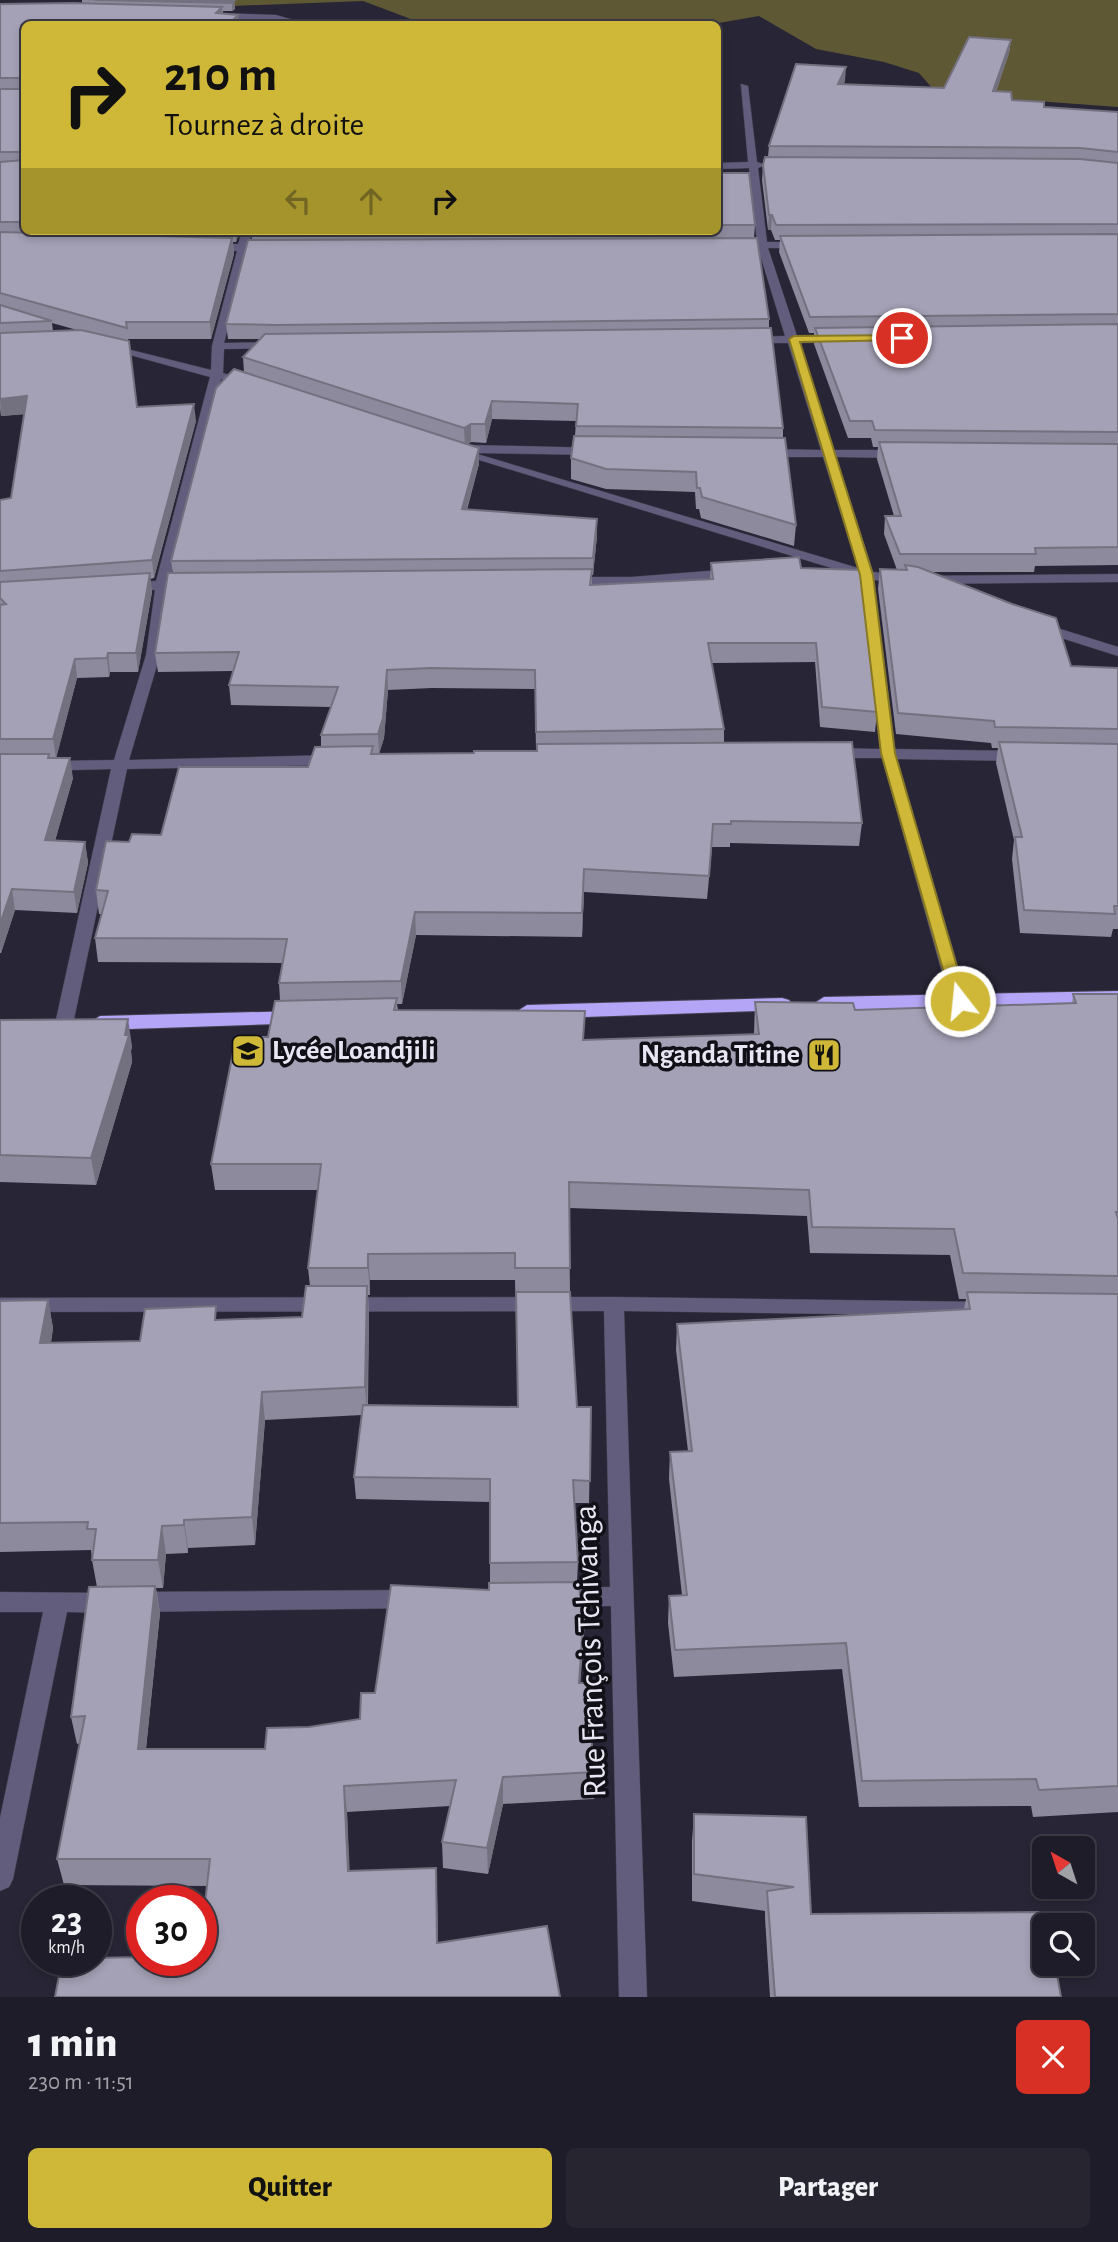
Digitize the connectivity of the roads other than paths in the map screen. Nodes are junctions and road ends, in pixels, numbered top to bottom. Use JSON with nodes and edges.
{"nodes":[{"id":1,"x":207,"y":15,"type":"edge"},
{"id":2,"x":292,"y":21,"type":"edge"},
{"id":3,"x":744,"y":86,"type":"dead end"},
{"id":4,"x":752,"y":165,"type":"junction"},
{"id":5,"x":779,"y":165,"type":"edge"},
{"id":6,"x":721,"y":166,"type":"edge"},
{"id":7,"x":246,"y":235,"type":"edge"},
{"id":8,"x":721,"y":245,"type":"edge"},
{"id":9,"x":762,"y":245,"type":"junction"},
{"id":10,"x":817,"y":245,"type":"edge"},
{"id":11,"x":204,"y":247,"type":"edge"},
{"id":12,"x":244,"y":248,"type":"junction"},
{"id":13,"x":285,"y":248,"type":"edge"},
{"id":14,"x":794,"y":339,"type":"junction"},
{"id":15,"x":848,"y":339,"type":"edge"},
{"id":16,"x":738,"y":340,"type":"edge"},
{"id":17,"x":92,"y":343,"type":"edge"},
{"id":18,"x":296,"y":344,"type":"edge"},
{"id":19,"x":218,"y":346,"type":"junction"},
{"id":20,"x":216,"y":372,"type":"junction"},
{"id":21,"x":268,"y":389,"type":"edge"},
{"id":22,"x":611,"y":451,"type":"edge"},
{"id":23,"x":747,"y":453,"type":"edge"},
{"id":24,"x":829,"y":454,"type":"junction"},
{"id":25,"x":911,"y":454,"type":"edge"},
{"id":26,"x":835,"y":566,"type":"junction"},
{"id":27,"x":794,"y":569,"type":"edge"},
{"id":28,"x":754,"y":572,"type":"edge"},
{"id":29,"x":867,"y":575,"type":"junction"},
{"id":30,"x":1118,"y":578,"type":"edge"},
{"id":31,"x":913,"y":580,"type":"junction"},
{"id":32,"x":548,"y":582,"type":"edge"},
{"id":33,"x":203,"y":584,"type":"edge"},
{"id":34,"x":162,"y":585,"type":"junction"},
{"id":35,"x":120,"y":587,"type":"edge"},
{"id":36,"x":951,"y":594,"type":"edge"},
{"id":37,"x":1028,"y":623,"type":"edge"},
{"id":38,"x":1118,"y":652,"type":"edge"},
{"id":39,"x":819,"y":753,"type":"edge"},
{"id":40,"x":888,"y":753,"type":"junction"},
{"id":41,"x":1037,"y":756,"type":"edge"},
{"id":42,"x":352,"y":760,"type":"edge"},
{"id":43,"x":120,"y":765,"type":"junction"},
{"id":44,"x":0,"y":767,"type":"edge"},
{"id":45,"x":1118,"y":997,"type":"edge"},
{"id":46,"x":960,"y":1001,"type":"junction"},
{"id":47,"x":512,"y":1012,"type":"edge"},
{"id":48,"x":316,"y":1017,"type":"edge"},
{"id":49,"x":38,"y":1024,"type":"edge"},
{"id":50,"x":64,"y":1024,"type":"junction"},
{"id":51,"x":614,"y":1304,"type":"junction"},
{"id":52,"x":0,"y":1305,"type":"edge"},
{"id":53,"x":1009,"y":1310,"type":"edge"},
{"id":54,"x":623,"y":1596,"type":"junction"},
{"id":55,"x":540,"y":1597,"type":"edge"},
{"id":56,"x":430,"y":1598,"type":"edge"},
{"id":57,"x":0,"y":1602,"type":"edge"},
{"id":58,"x":57,"y":1603,"type":"junction"},
{"id":59,"x":0,"y":1879,"type":"edge"},
{"id":60,"x":634,"y":1997,"type":"edge"}],
"edges":[{"from":1,"to":2,"type":"street"},
{"from":3,"to":4,"type":"street"},
{"from":4,"to":5,"type":"street"},
{"from":4,"to":6,"type":"street"},
{"from":4,"to":9,"type":"street"},
{"from":7,"to":12,"type":"street"},
{"from":8,"to":9,"type":"street"},
{"from":9,"to":10,"type":"street"},
{"from":9,"to":14,"type":"street"},
{"from":11,"to":12,"type":"street"},
{"from":12,"to":13,"type":"street"},
{"from":12,"to":19,"type":"street"},
{"from":14,"to":15,"type":"street"},
{"from":14,"to":16,"type":"street"},
{"from":14,"to":24,"type":"street"},
{"from":17,"to":20,"type":"street"},
{"from":18,"to":19,"type":"street"},
{"from":19,"to":20,"type":"street"},
{"from":20,"to":21,"type":"street"},
{"from":20,"to":34,"type":"street"},
{"from":22,"to":26,"type":"street"},
{"from":23,"to":24,"type":"street"},
{"from":24,"to":25,"type":"street"},
{"from":24,"to":29,"type":"street"},
{"from":26,"to":27,"type":"street"},
{"from":26,"to":29,"type":"street"},
{"from":28,"to":32,"type":"street"},
{"from":29,"to":31,"type":"street"},
{"from":29,"to":40,"type":"street"},
{"from":30,"to":31,"type":"street"},
{"from":31,"to":36,"type":"street"},
{"from":33,"to":34,"type":"street"},
{"from":34,"to":35,"type":"street"},
{"from":34,"to":43,"type":"street"},
{"from":37,"to":38,"type":"street"},
{"from":39,"to":40,"type":"street"},
{"from":40,"to":41,"type":"street"},
{"from":40,"to":46,"type":"street"},
{"from":42,"to":43,"type":"street"},
{"from":43,"to":44,"type":"street"},
{"from":43,"to":50,"type":"street"},
{"from":45,"to":46,"type":"highway"},
{"from":46,"to":47,"type":"highway"},
{"from":48,"to":50,"type":"highway"},
{"from":49,"to":50,"type":"highway"},
{"from":51,"to":52,"type":"street"},
{"from":51,"to":53,"type":"street"},
{"from":51,"to":54,"type":"street","name":"Rue François Tchivanga"},
{"from":54,"to":55,"type":"street"},
{"from":54,"to":60,"type":"street","name":"Rue François Tchivanga"},
{"from":56,"to":58,"type":"street"},
{"from":57,"to":58,"type":"street"},
{"from":58,"to":59,"type":"street"}]}
